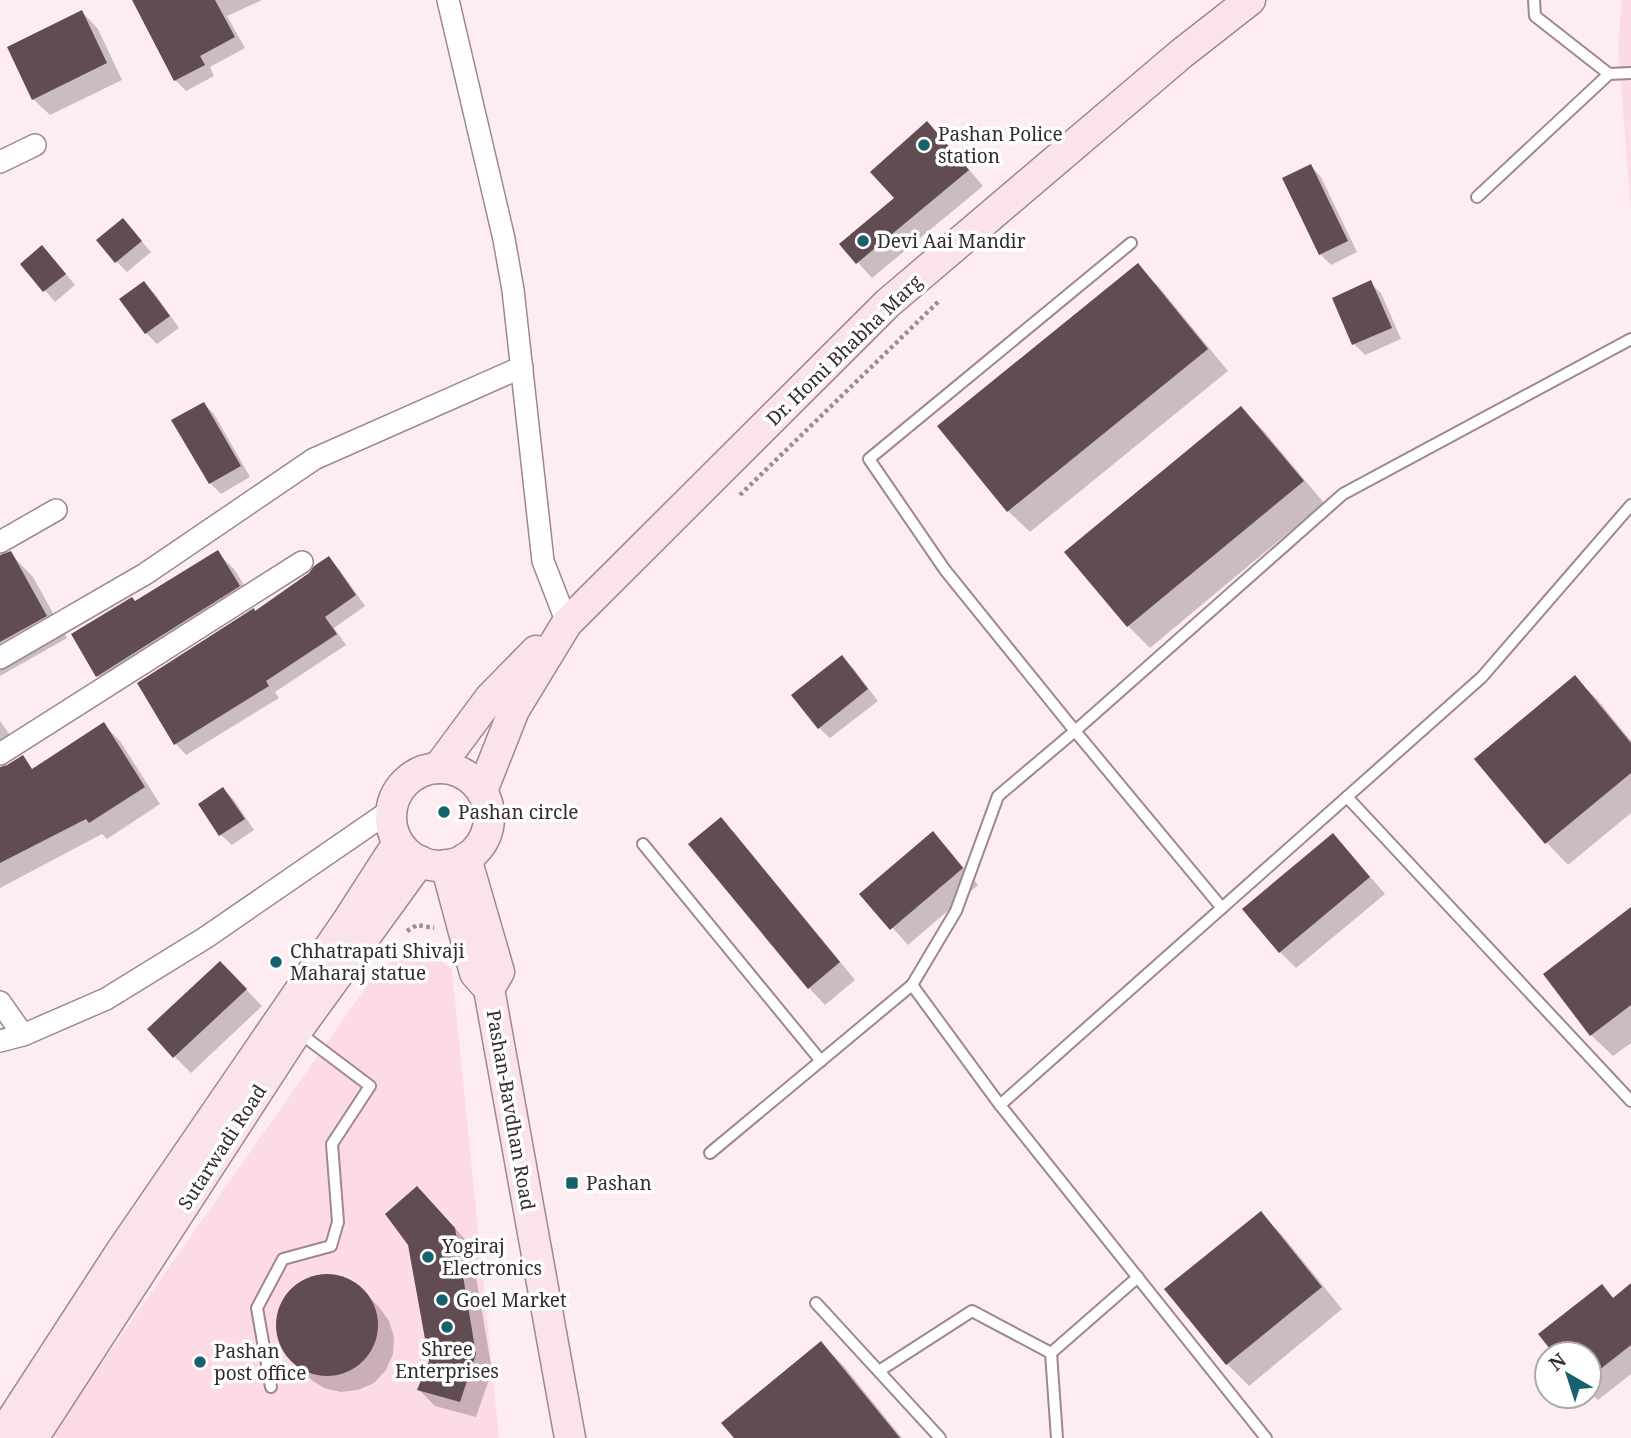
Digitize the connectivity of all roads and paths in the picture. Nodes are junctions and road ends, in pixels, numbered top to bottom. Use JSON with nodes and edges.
{"nodes":[{"id":1,"x":448,"y":0,"type":"edge"},
{"id":2,"x":1251,"y":0,"type":"edge"},
{"id":3,"x":1534,"y":0,"type":"edge"},
{"id":4,"x":1609,"y":74,"type":"junction"},
{"id":5,"x":1631,"y":74,"type":"edge"},
{"id":6,"x":36,"y":145,"type":"dead end"},
{"id":7,"x":0,"y":162,"type":"edge"},
{"id":8,"x":1476,"y":197,"type":"dead end"},
{"id":9,"x":1131,"y":243,"type":"dead end"},
{"id":10,"x":947,"y":293,"type":"dead end"},
{"id":11,"x":1631,"y":339,"type":"edge"},
{"id":12,"x":522,"y":367,"type":"junction"},
{"id":13,"x":735,"y":500,"type":"dead end"},
{"id":14,"x":1631,"y":505,"type":"edge"},
{"id":15,"x":56,"y":510,"type":"dead end"},
{"id":16,"x":0,"y":542,"type":"edge"},
{"id":17,"x":302,"y":562,"type":"dead end"},
{"id":18,"x":561,"y":632,"type":"junction"},
{"id":19,"x":0,"y":658,"type":"edge"},
{"id":20,"x":1075,"y":731,"type":"junction"},
{"id":21,"x":0,"y":754,"type":"edge"},
{"id":22,"x":438,"y":768,"type":"junction"},
{"id":23,"x":492,"y":797,"type":"junction"},
{"id":24,"x":1347,"y":797,"type":"junction"},
{"id":25,"x":391,"y":810,"type":"junction"},
{"id":26,"x":643,"y":844,"type":"dead end"},
{"id":27,"x":445,"y":856,"type":"junction"},
{"id":28,"x":1222,"y":908,"type":"junction"},
{"id":29,"x":912,"y":985,"type":"junction"},
{"id":30,"x":0,"y":1002,"type":"edge"},
{"id":31,"x":298,"y":1029,"type":"junction"},
{"id":32,"x":23,"y":1035,"type":"junction"},
{"id":33,"x":0,"y":1041,"type":"edge"},
{"id":34,"x":821,"y":1061,"type":"junction"},
{"id":35,"x":1631,"y":1101,"type":"edge"},
{"id":36,"x":1000,"y":1105,"type":"junction"},
{"id":37,"x":710,"y":1153,"type":"dead end"},
{"id":38,"x":1138,"y":1277,"type":"junction"},
{"id":39,"x":816,"y":1303,"type":"dead end"},
{"id":40,"x":1051,"y":1353,"type":"junction"},
{"id":41,"x":879,"y":1371,"type":"junction"},
{"id":42,"x":271,"y":1387,"type":"dead end"},
{"id":43,"x":0,"y":1438,"type":"edge"},
{"id":44,"x":33,"y":1438,"type":"edge"},
{"id":45,"x":570,"y":1438,"type":"edge"},
{"id":46,"x":940,"y":1438,"type":"edge"},
{"id":47,"x":1057,"y":1438,"type":"edge"},
{"id":48,"x":1266,"y":1438,"type":"edge"}],
"edges":[{"from":1,"to":12,"type":"street"},
{"from":2,"to":18,"type":"main road","name":"Dr. Homi Bhabha Marg"},
{"from":3,"to":4,"type":"lane"},
{"from":4,"to":5,"type":"lane"},
{"from":4,"to":8,"type":"lane"},
{"from":6,"to":7,"type":"street"},
{"from":9,"to":20,"type":"lane"},
{"from":10,"to":13,"type":"path"},
{"from":11,"to":20,"type":"lane"},
{"from":12,"to":18,"type":"street"},
{"from":12,"to":19,"type":"street"},
{"from":14,"to":24,"type":"lane"},
{"from":15,"to":16,"type":"street"},
{"from":17,"to":21,"type":"street"},
{"from":18,"to":22,"type":"main road","name":"Dr. Homi Bhabha Marg"},
{"from":18,"to":23,"type":"main road","name":"Dr. Homi Bhabha Marg"},
{"from":20,"to":28,"type":"lane"},
{"from":20,"to":29,"type":"lane"},
{"from":22,"to":23,"type":"main road"},
{"from":22,"to":25,"type":"main road"},
{"from":23,"to":27,"type":"path"},
{"from":23,"to":27,"type":"main road"},
{"from":24,"to":28,"type":"lane"},
{"from":24,"to":35,"type":"lane"},
{"from":25,"to":27,"type":"main road"},
{"from":25,"to":32,"type":"street"},
{"from":26,"to":34,"type":"lane"},
{"from":27,"to":31,"type":"main road","name":"Sutarwadi Road"},
{"from":27,"to":43,"type":"main road"},
{"from":27,"to":45,"type":"main road","name":"Pashan-Bavdhan Road"},
{"from":28,"to":36,"type":"lane"},
{"from":29,"to":34,"type":"lane"},
{"from":29,"to":36,"type":"lane"},
{"from":30,"to":32,"type":"street"},
{"from":31,"to":42,"type":"lane"},
{"from":31,"to":44,"type":"main road","name":"Sutarwadi Road"},
{"from":32,"to":33,"type":"street"},
{"from":34,"to":37,"type":"lane"},
{"from":36,"to":38,"type":"lane"},
{"from":38,"to":40,"type":"lane"},
{"from":38,"to":48,"type":"lane"},
{"from":39,"to":41,"type":"lane"},
{"from":40,"to":41,"type":"lane"},
{"from":40,"to":47,"type":"lane"},
{"from":41,"to":46,"type":"lane"}]}
